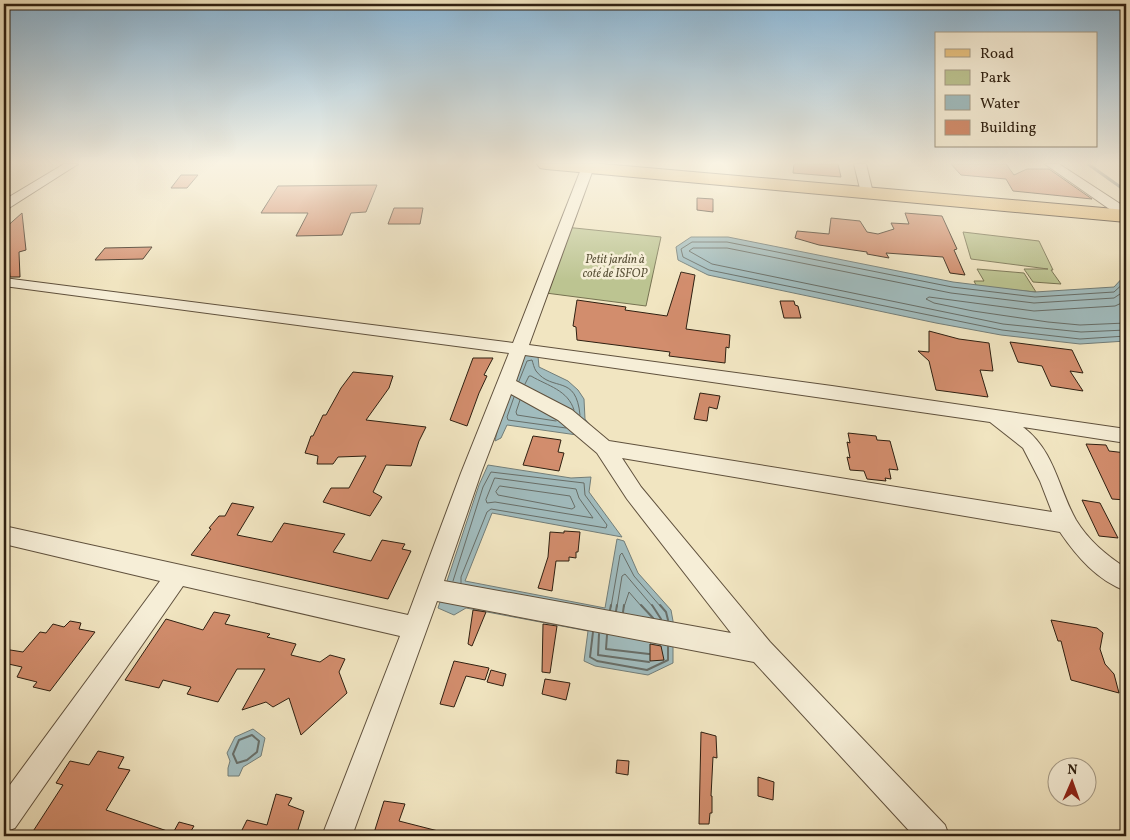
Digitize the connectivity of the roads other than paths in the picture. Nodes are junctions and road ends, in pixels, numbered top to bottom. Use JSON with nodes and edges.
{"nodes":[{"id":1,"x":574,"y":203,"type":"edge"},
{"id":2,"x":1014,"y":203,"type":"edge"},
{"id":3,"x":1109,"y":203,"type":"edge"},
{"id":4,"x":1124,"y":213,"type":"edge"},
{"id":5,"x":4,"y":282,"type":"edge"},
{"id":6,"x":520,"y":349,"type":"junction"},
{"id":7,"x":507,"y":384,"type":"junction"},
{"id":8,"x":995,"y":416,"type":"junction"},
{"id":9,"x":1126,"y":436,"type":"edge"},
{"id":10,"x":604,"y":448,"type":"junction"},
{"id":11,"x":1067,"y":524,"type":"junction"},
{"id":12,"x":4,"y":535,"type":"edge"},
{"id":13,"x":178,"y":575,"type":"junction"},
{"id":14,"x":1126,"y":580,"type":"edge"},
{"id":15,"x":430,"y":589,"type":"junction"},
{"id":16,"x":414,"y":628,"type":"junction"},
{"id":17,"x":761,"y":650,"type":"junction"},
{"id":18,"x":4,"y":817,"type":"edge"},
{"id":19,"x":337,"y":836,"type":"edge"},
{"id":20,"x":934,"y":836,"type":"edge"}],
"edges":[{"from":1,"to":6,"type":"street"},
{"from":2,"to":4,"type":"main road"},
{"from":3,"to":4,"type":"street"},
{"from":5,"to":6,"type":"street"},
{"from":6,"to":7,"type":"street"},
{"from":6,"to":8,"type":"street"},
{"from":7,"to":10,"type":"street"},
{"from":7,"to":15,"type":"street"},
{"from":8,"to":9,"type":"street"},
{"from":8,"to":11,"type":"street"},
{"from":10,"to":11,"type":"street"},
{"from":10,"to":17,"type":"street"},
{"from":11,"to":14,"type":"street"},
{"from":12,"to":13,"type":"street"},
{"from":13,"to":16,"type":"street"},
{"from":13,"to":18,"type":"street"},
{"from":15,"to":16,"type":"street"},
{"from":15,"to":17,"type":"street"},
{"from":16,"to":19,"type":"street"},
{"from":17,"to":20,"type":"street"}]}
